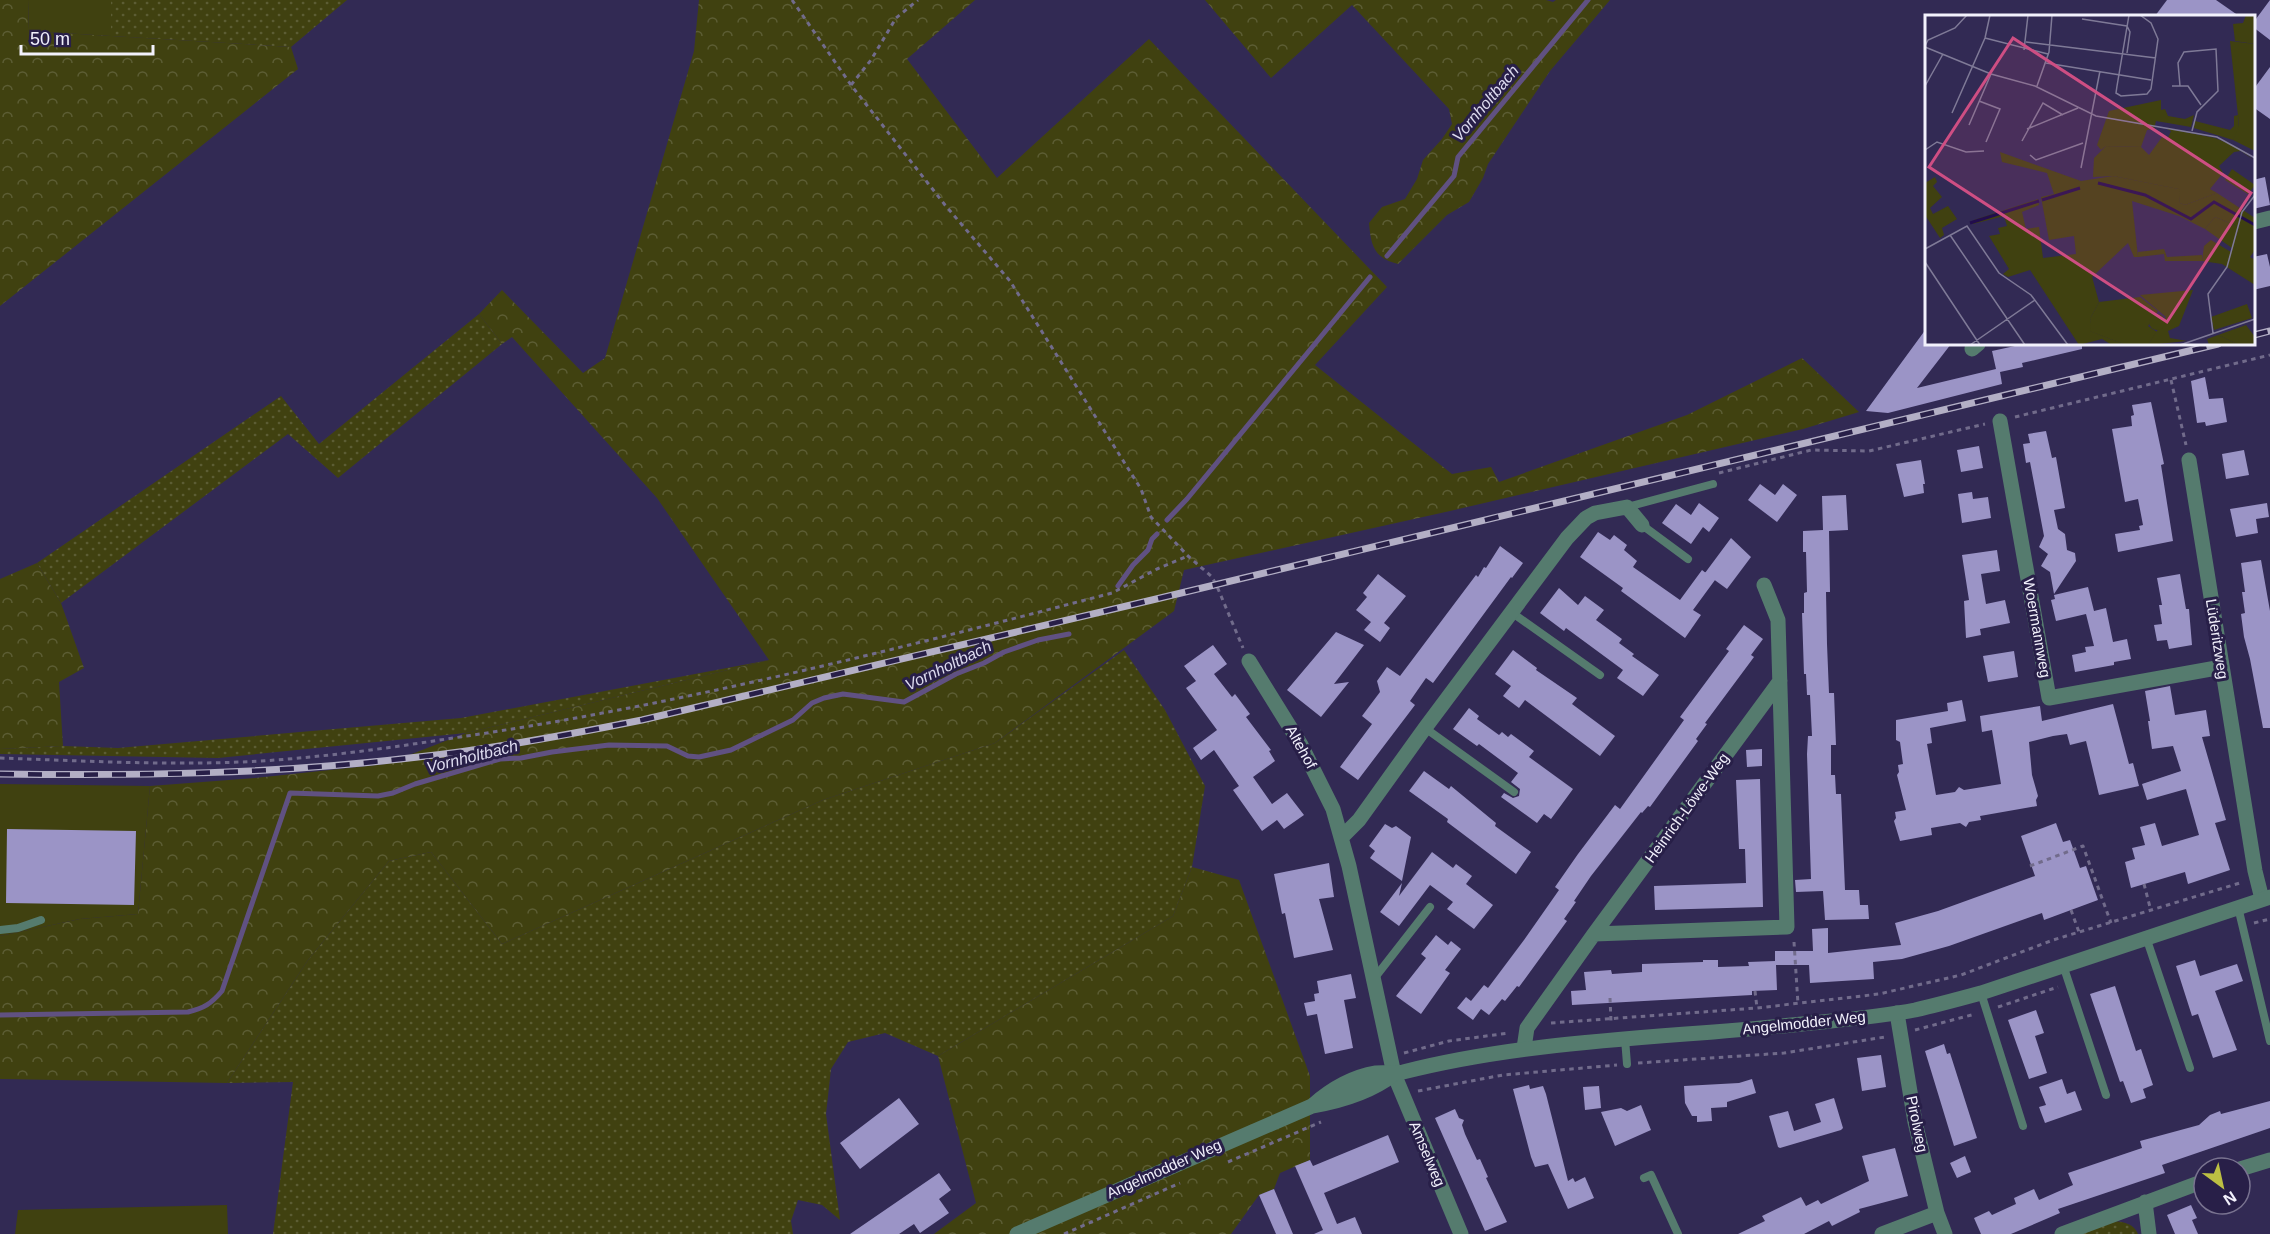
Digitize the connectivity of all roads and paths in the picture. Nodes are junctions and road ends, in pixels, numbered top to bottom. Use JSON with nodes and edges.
{"nodes":[{"id":1,"x":792,"y":0,"type":"edge"},
{"id":2,"x":918,"y":0,"type":"edge"},
{"id":3,"x":851,"y":85,"type":"junction"},
{"id":4,"x":2270,"y":218,"type":"edge"},
{"id":5,"x":2255,"y":222,"type":"edge"},
{"id":6,"x":2270,"y":355,"type":"edge"},
{"id":7,"x":2171,"y":380,"type":"junction"},
{"id":8,"x":2023,"y":415,"type":"dead end"},
{"id":9,"x":1993,"y":422,"type":"joint"},
{"id":10,"x":2189,"y":460,"type":"joint"},
{"id":11,"x":1711,"y":475,"type":"dead end"},
{"id":12,"x":1713,"y":484,"type":"dead end"},
{"id":13,"x":1627,"y":507,"type":"junction"},
{"id":14,"x":1642,"y":525,"type":"joint"},
{"id":15,"x":1188,"y":556,"type":"junction"},
{"id":16,"x":1688,"y":559,"type":"dead end"},
{"id":17,"x":1764,"y":585,"type":"dead end"},
{"id":18,"x":1511,"y":612,"type":"junction"},
{"id":19,"x":1249,"y":661,"type":"joint"},
{"id":20,"x":2222,"y":667,"type":"junction"},
{"id":21,"x":1600,"y":675,"type":"dead end"},
{"id":22,"x":1780,"y":681,"type":"junction"},
{"id":23,"x":1425,"y":728,"type":"junction"},
{"id":24,"x":0,"y":758,"type":"edge"},
{"id":25,"x":1514,"y":792,"type":"dead end"},
{"id":26,"x":1342,"y":837,"type":"junction"},
{"id":27,"x":2030,"y":866,"type":"dead end"},
{"id":28,"x":2256,"y":878,"type":"junction"},
{"id":29,"x":2144,"y":884,"type":"dead end"},
{"id":30,"x":2266,"y":898,"type":"edge"},
{"id":31,"x":1430,"y":906,"type":"dead end"},
{"id":32,"x":2238,"y":907,"type":"junction"},
{"id":33,"x":2071,"y":910,"type":"dead end"},
{"id":34,"x":2151,"y":911,"type":"junction"},
{"id":35,"x":41,"y":920,"type":"dead end"},
{"id":36,"x":2111,"y":923,"type":"junction"},
{"id":37,"x":1787,"y":927,"type":"junction"},
{"id":38,"x":0,"y":930,"type":"edge"},
{"id":39,"x":2079,"y":932,"type":"junction"},
{"id":40,"x":1594,"y":934,"type":"junction"},
{"id":41,"x":2146,"y":938,"type":"junction"},
{"id":42,"x":2063,"y":965,"type":"junction"},
{"id":43,"x":1373,"y":980,"type":"junction"},
{"id":44,"x":1755,"y":991,"type":"dead end"},
{"id":45,"x":1981,"y":993,"type":"junction"},
{"id":46,"x":1610,"y":998,"type":"dead end"},
{"id":47,"x":1798,"y":1004,"type":"junction"},
{"id":48,"x":1757,"y":1008,"type":"junction"},
{"id":49,"x":1897,"y":1013,"type":"junction"},
{"id":50,"x":1611,"y":1019,"type":"junction"},
{"id":51,"x":1527,"y":1028,"type":"junction"},
{"id":52,"x":1625,"y":1039,"type":"junction"},
{"id":53,"x":2270,"y":1041,"type":"edge"},
{"id":54,"x":1524,"y":1048,"type":"junction"},
{"id":55,"x":1389,"y":1059,"type":"junction"},
{"id":56,"x":1627,"y":1064,"type":"dead end"},
{"id":57,"x":2190,"y":1068,"type":"dead end"},
{"id":58,"x":1394,"y":1074,"type":"junction"},
{"id":59,"x":2106,"y":1095,"type":"dead end"},
{"id":60,"x":2023,"y":1126,"type":"dead end"},
{"id":61,"x":1308,"y":1128,"type":"dead end"},
{"id":62,"x":2270,"y":1160,"type":"edge"},
{"id":63,"x":1224,"y":1164,"type":"dead end"},
{"id":64,"x":2252,"y":1165,"type":"edge"},
{"id":65,"x":1644,"y":1178,"type":"dead end"},
{"id":66,"x":1181,"y":1182,"type":"dead end"},
{"id":67,"x":2192,"y":1185,"type":"edge"},
{"id":68,"x":2145,"y":1202,"type":"junction"},
{"id":69,"x":1937,"y":1213,"type":"junction"},
{"id":70,"x":1017,"y":1234,"type":"edge"},
{"id":71,"x":1064,"y":1234,"type":"edge"},
{"id":72,"x":1461,"y":1234,"type":"edge"},
{"id":73,"x":1678,"y":1234,"type":"edge"},
{"id":74,"x":1882,"y":1234,"type":"edge"},
{"id":75,"x":1945,"y":1234,"type":"edge"},
{"id":76,"x":2061,"y":1234,"type":"edge"},
{"id":77,"x":2149,"y":1234,"type":"edge"}],
"edges":[{"from":1,"to":3,"type":"path"},
{"from":2,"to":3,"type":"path"},
{"from":3,"to":15,"type":"path"},
{"from":4,"to":5,"type":"street"},
{"from":6,"to":7,"type":"path"},
{"from":7,"to":8,"type":"path"},
{"from":7,"to":10,"type":"path"},
{"from":9,"to":11,"type":"path"},
{"from":9,"to":20,"type":"street","name":"Woermannweg"},
{"from":10,"to":20,"type":"street","name":"Lüderitzweg"},
{"from":12,"to":13,"type":"lane"},
{"from":13,"to":14,"type":"street"},
{"from":13,"to":18,"type":"street"},
{"from":14,"to":16,"type":"lane"},
{"from":15,"to":19,"type":"path"},
{"from":15,"to":24,"type":"path"},
{"from":17,"to":22,"type":"street"},
{"from":18,"to":21,"type":"lane"},
{"from":18,"to":23,"type":"street"},
{"from":19,"to":26,"type":"street","name":"Altehof"},
{"from":20,"to":28,"type":"street","name":"Lüderitzweg"},
{"from":22,"to":37,"type":"street"},
{"from":22,"to":40,"type":"street","name":"Heinrich-Löwe-Weg"},
{"from":23,"to":25,"type":"lane"},
{"from":23,"to":26,"type":"street"},
{"from":26,"to":43,"type":"street","name":"Altehof"},
{"from":27,"to":36,"type":"path"},
{"from":28,"to":30,"type":"street","name":"Lüderitzweg"},
{"from":28,"to":34,"type":"path"},
{"from":29,"to":34,"type":"path"},
{"from":30,"to":32,"type":"street","name":"Angelmodder Weg"},
{"from":31,"to":43,"type":"lane"},
{"from":32,"to":41,"type":"street","name":"Angelmodder Weg"},
{"from":32,"to":53,"type":"lane"},
{"from":33,"to":39,"type":"path"},
{"from":34,"to":36,"type":"path"},
{"from":35,"to":38,"type":"lane"},
{"from":36,"to":39,"type":"path"},
{"from":37,"to":40,"type":"street"},
{"from":37,"to":47,"type":"path"},
{"from":39,"to":47,"type":"path"},
{"from":40,"to":51,"type":"street","name":"Heinrich-Löwe-Weg"},
{"from":41,"to":42,"type":"street","name":"Angelmodder Weg"},
{"from":41,"to":57,"type":"lane"},
{"from":42,"to":45,"type":"street","name":"Angelmodder Weg"},
{"from":42,"to":59,"type":"lane"},
{"from":43,"to":55,"type":"street","name":"Altehof"},
{"from":44,"to":48,"type":"path"},
{"from":45,"to":49,"type":"street","name":"Angelmodder Weg"},
{"from":45,"to":60,"type":"lane"},
{"from":46,"to":50,"type":"path"},
{"from":47,"to":48,"type":"path"},
{"from":48,"to":50,"type":"path"},
{"from":49,"to":52,"type":"street","name":"Angelmodder Weg"},
{"from":49,"to":69,"type":"street","name":"Pirolweg"},
{"from":50,"to":51,"type":"path"},
{"from":51,"to":54,"type":"street","name":"Heinrich-Löwe-Weg"},
{"from":51,"to":55,"type":"path"},
{"from":52,"to":54,"type":"street","name":"Angelmodder Weg"},
{"from":52,"to":56,"type":"lane"},
{"from":54,"to":58,"type":"street","name":"Angelmodder Weg"},
{"from":55,"to":58,"type":"street","name":"Altehof"},
{"from":58,"to":70,"type":"street","name":"Angelmodder Weg"},
{"from":58,"to":72,"type":"street","name":"Amselweg"},
{"from":61,"to":63,"type":"path"},
{"from":62,"to":64,"type":"street"},
{"from":65,"to":73,"type":"lane"},
{"from":66,"to":71,"type":"path"},
{"from":67,"to":68,"type":"street"},
{"from":68,"to":76,"type":"street"},
{"from":68,"to":77,"type":"street"},
{"from":69,"to":74,"type":"street"},
{"from":69,"to":75,"type":"street","name":"Pirolweg"}]}
